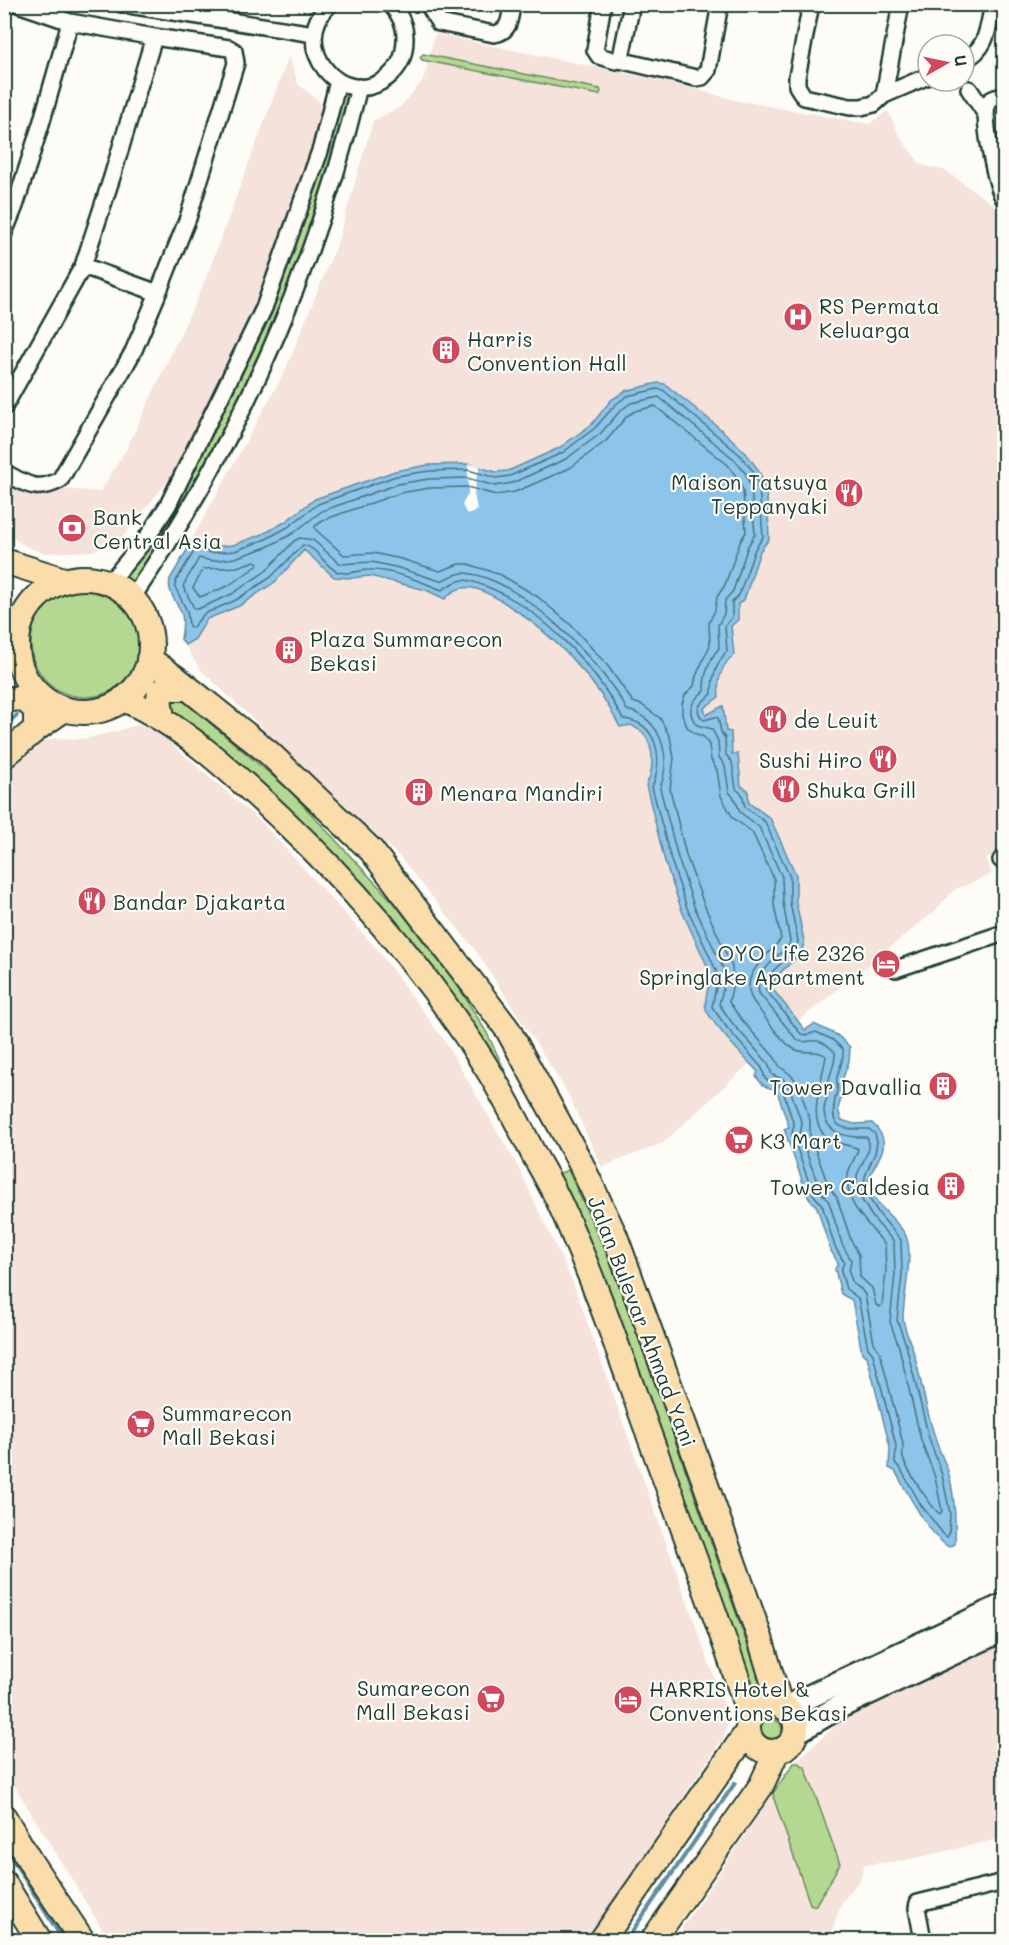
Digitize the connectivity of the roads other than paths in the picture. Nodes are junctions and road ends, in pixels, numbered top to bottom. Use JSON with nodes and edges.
{"nodes":[{"id":1,"x":18,"y":4,"type":"edge"},
{"id":2,"x":122,"y":4,"type":"edge"},
{"id":3,"x":330,"y":4,"type":"edge"},
{"id":4,"x":390,"y":4,"type":"edge"},
{"id":5,"x":428,"y":4,"type":"edge"},
{"id":6,"x":512,"y":4,"type":"edge"},
{"id":7,"x":603,"y":4,"type":"edge"},
{"id":8,"x":632,"y":4,"type":"edge"},
{"id":9,"x":720,"y":4,"type":"edge"},
{"id":10,"x":811,"y":4,"type":"edge"},
{"id":11,"x":901,"y":4,"type":"edge"},
{"id":12,"x":993,"y":4,"type":"edge"},
{"id":13,"x":70,"y":22,"type":"junction"},
{"id":14,"x":314,"y":34,"type":"junction"},
{"id":15,"x":154,"y":37,"type":"junction"},
{"id":16,"x":976,"y":53,"type":"edge"},
{"id":17,"x":620,"y":60,"type":"junction"},
{"id":18,"x":338,"y":81,"type":"junction"},
{"id":19,"x":916,"y":81,"type":"edge"},
{"id":20,"x":359,"y":87,"type":"junction"},
{"id":21,"x":972,"y":93,"type":"edge"},
{"id":22,"x":885,"y":95,"type":"junction"},
{"id":23,"x":1005,"y":96,"type":"edge"},
{"id":24,"x":985,"y":112,"type":"junction"},
{"id":25,"x":1005,"y":199,"type":"edge"},
{"id":26,"x":5,"y":230,"type":"edge"},
{"id":27,"x":83,"y":267,"type":"junction"},
{"id":28,"x":158,"y":294,"type":"junction"},
{"id":29,"x":4,"y":407,"type":"edge"},
{"id":30,"x":4,"y":472,"type":"edge"},
{"id":31,"x":4,"y":561,"type":"edge"},
{"id":32,"x":64,"y":580,"type":"junction"},
{"id":33,"x":110,"y":582,"type":"junction"},
{"id":34,"x":132,"y":598,"type":"junction"},
{"id":35,"x":12,"y":623,"type":"edge"},
{"id":36,"x":149,"y":660,"type":"junction"},
{"id":37,"x":29,"y":681,"type":"junction"},
{"id":38,"x":188,"y":688,"type":"junction"},
{"id":39,"x":123,"y":699,"type":"junction"},
{"id":40,"x":6,"y":701,"type":"edge"},
{"id":41,"x":63,"y":710,"type":"junction"},
{"id":42,"x":162,"y":718,"type":"junction"},
{"id":43,"x":36,"y":729,"type":"junction"},
{"id":44,"x":4,"y":756,"type":"edge"},
{"id":45,"x":1005,"y":933,"type":"edge"},
{"id":46,"x":896,"y":969,"type":"dead end"},
{"id":47,"x":1005,"y":1605,"type":"edge"},
{"id":48,"x":1005,"y":1629,"type":"edge"},
{"id":49,"x":783,"y":1706,"type":"junction"},
{"id":50,"x":749,"y":1725,"type":"junction"},
{"id":51,"x":796,"y":1732,"type":"junction"},
{"id":52,"x":777,"y":1752,"type":"junction"},
{"id":53,"x":729,"y":1758,"type":"junction"},
{"id":54,"x":761,"y":1786,"type":"junction"},
{"id":55,"x":4,"y":1817,"type":"edge"},
{"id":56,"x":1005,"y":1882,"type":"edge"},
{"id":57,"x":4,"y":1883,"type":"edge"},
{"id":58,"x":39,"y":1941,"type":"edge"},
{"id":59,"x":82,"y":1941,"type":"edge"},
{"id":60,"x":602,"y":1941,"type":"edge"},
{"id":61,"x":653,"y":1941,"type":"edge"},
{"id":62,"x":923,"y":1941,"type":"edge"}],
"edges":[{"from":1,"to":13,"type":"street"},
{"from":2,"to":14,"type":"street"},
{"from":3,"to":14,"type":"street"},
{"from":4,"to":20,"type":"street"},
{"from":5,"to":6,"type":"street"},
{"from":7,"to":17,"type":"street"},
{"from":8,"to":17,"type":"street"},
{"from":9,"to":17,"type":"street"},
{"from":10,"to":22,"type":"street"},
{"from":11,"to":22,"type":"street"},
{"from":12,"to":16,"type":"street"},
{"from":13,"to":15,"type":"street"},
{"from":13,"to":26,"type":"street"},
{"from":14,"to":18,"type":"street"},
{"from":15,"to":27,"type":"street"},
{"from":15,"to":28,"type":"street"},
{"from":18,"to":20,"type":"street"},
{"from":18,"to":33,"type":"street"},
{"from":19,"to":22,"type":"street"},
{"from":20,"to":34,"type":"street"},
{"from":21,"to":24,"type":"street"},
{"from":23,"to":24,"type":"street"},
{"from":24,"to":25,"type":"street"},
{"from":27,"to":28,"type":"street"},
{"from":27,"to":29,"type":"street"},
{"from":28,"to":30,"type":"street"},
{"from":31,"to":32,"type":"main road"},
{"from":32,"to":33,"type":"main road"},
{"from":32,"to":35,"type":"main road"},
{"from":33,"to":34,"type":"main road"},
{"from":34,"to":36,"type":"main road"},
{"from":35,"to":37,"type":"main road"},
{"from":36,"to":38,"type":"main road","name":"Jalan Bulevar Ahmad Yani"},
{"from":36,"to":39,"type":"main road"},
{"from":37,"to":40,"type":"main road"},
{"from":37,"to":41,"type":"main road"},
{"from":38,"to":42,"type":"main road"},
{"from":38,"to":49,"type":"main road","name":"Jalan Bulevar Ahmad Yani"},
{"from":39,"to":41,"type":"main road"},
{"from":39,"to":42,"type":"main road","name":"Jalan Bulevar Ahmad Yani"},
{"from":40,"to":43,"type":"main road"},
{"from":41,"to":43,"type":"main road"},
{"from":42,"to":50,"type":"main road","name":"Jalan Bulevar Ahmad Yani"},
{"from":43,"to":44,"type":"main road"},
{"from":45,"to":46,"type":"street"},
{"from":47,"to":49,"type":"street"},
{"from":48,"to":51,"type":"street"},
{"from":49,"to":50,"type":"main road"},
{"from":49,"to":51,"type":"main road"},
{"from":50,"to":52,"type":"main road"},
{"from":50,"to":53,"type":"main road"},
{"from":51,"to":52,"type":"main road"},
{"from":52,"to":54,"type":"main road"},
{"from":53,"to":54,"type":"main road"},
{"from":53,"to":60,"type":"main road"},
{"from":54,"to":61,"type":"main road"},
{"from":55,"to":59,"type":"main road"},
{"from":56,"to":62,"type":"street"},
{"from":57,"to":58,"type":"main road"}]}
